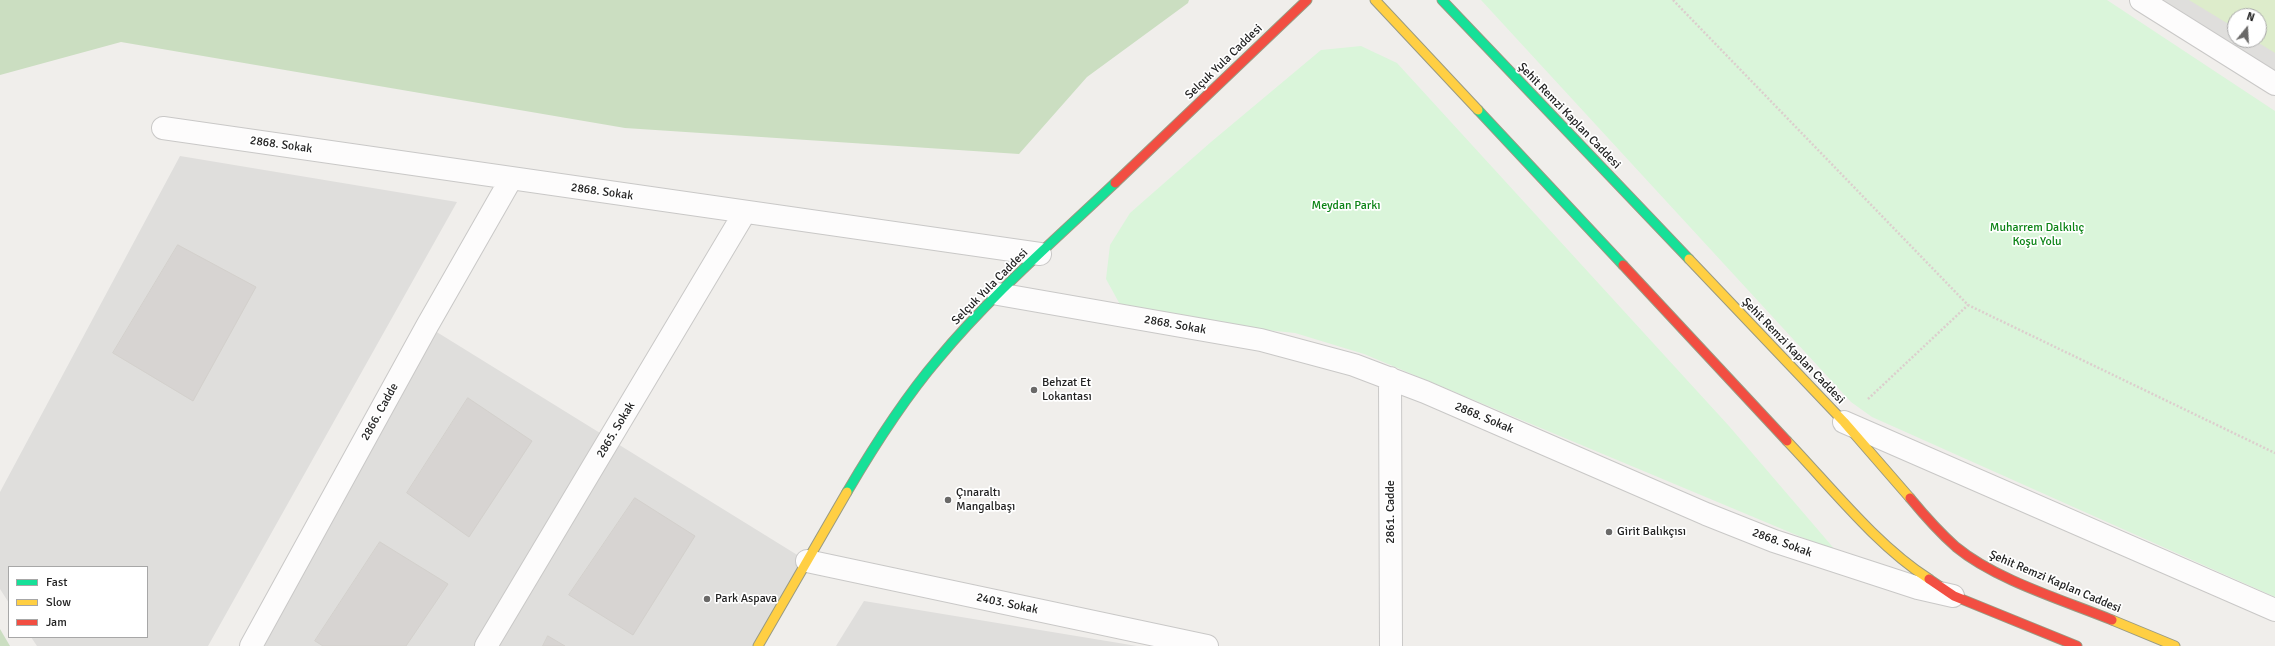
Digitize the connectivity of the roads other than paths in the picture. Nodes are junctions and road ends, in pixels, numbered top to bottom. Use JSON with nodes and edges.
{"nodes":[{"id":1,"x":1307,"y":0,"type":"edge"},
{"id":2,"x":1375,"y":0,"type":"edge"},
{"id":3,"x":1442,"y":0,"type":"edge"},
{"id":4,"x":2141,"y":0,"type":"edge"},
{"id":5,"x":2275,"y":84,"type":"edge"},
{"id":6,"x":163,"y":128,"type":"dead end"},
{"id":7,"x":511,"y":179,"type":"junction"},
{"id":8,"x":745,"y":212,"type":"junction"},
{"id":9,"x":1040,"y":254,"type":"junction"},
{"id":10,"x":998,"y":294,"type":"junction"},
{"id":11,"x":1390,"y":378,"type":"junction"},
{"id":12,"x":1844,"y":422,"type":"junction"},
{"id":13,"x":807,"y":561,"type":"junction"},
{"id":14,"x":1954,"y":596,"type":"junction"},
{"id":15,"x":2275,"y":610,"type":"edge"},
{"id":16,"x":251,"y":646,"type":"edge"},
{"id":17,"x":486,"y":646,"type":"edge"},
{"id":18,"x":758,"y":646,"type":"edge"},
{"id":19,"x":1207,"y":646,"type":"edge"},
{"id":20,"x":1391,"y":646,"type":"edge"},
{"id":21,"x":2077,"y":646,"type":"edge"},
{"id":22,"x":2175,"y":646,"type":"edge"}],
"edges":[{"from":1,"to":9,"type":"main road","name":"Selçuk Yula Caddesi"},
{"from":2,"to":14,"type":"main road"},
{"from":3,"to":12,"type":"main road","name":"Şehit Remzi Kaplan Caddesi"},
{"from":4,"to":5,"type":"street"},
{"from":6,"to":7,"type":"street","name":"2868. Sokak"},
{"from":7,"to":8,"type":"street","name":"2868. Sokak"},
{"from":7,"to":16,"type":"street","name":"2866. Cadde"},
{"from":8,"to":9,"type":"street","name":"2868. Sokak"},
{"from":8,"to":17,"type":"street","name":"2865. Sokak"},
{"from":9,"to":10,"type":"main road","name":"Selçuk Yula Caddesi"},
{"from":10,"to":11,"type":"street","name":"2868. Sokak"},
{"from":10,"to":13,"type":"main road","name":"Selçuk Yula Caddesi"},
{"from":11,"to":14,"type":"street","name":"2868. Sokak"},
{"from":11,"to":20,"type":"street","name":"2861. Cadde"},
{"from":12,"to":15,"type":"street"},
{"from":12,"to":22,"type":"main road","name":"Şehit Remzi Kaplan Caddesi"},
{"from":13,"to":18,"type":"main road","name":"Selçuk Yula Caddesi"},
{"from":13,"to":19,"type":"street","name":"2403. Sokak"},
{"from":14,"to":21,"type":"main road"}]}
